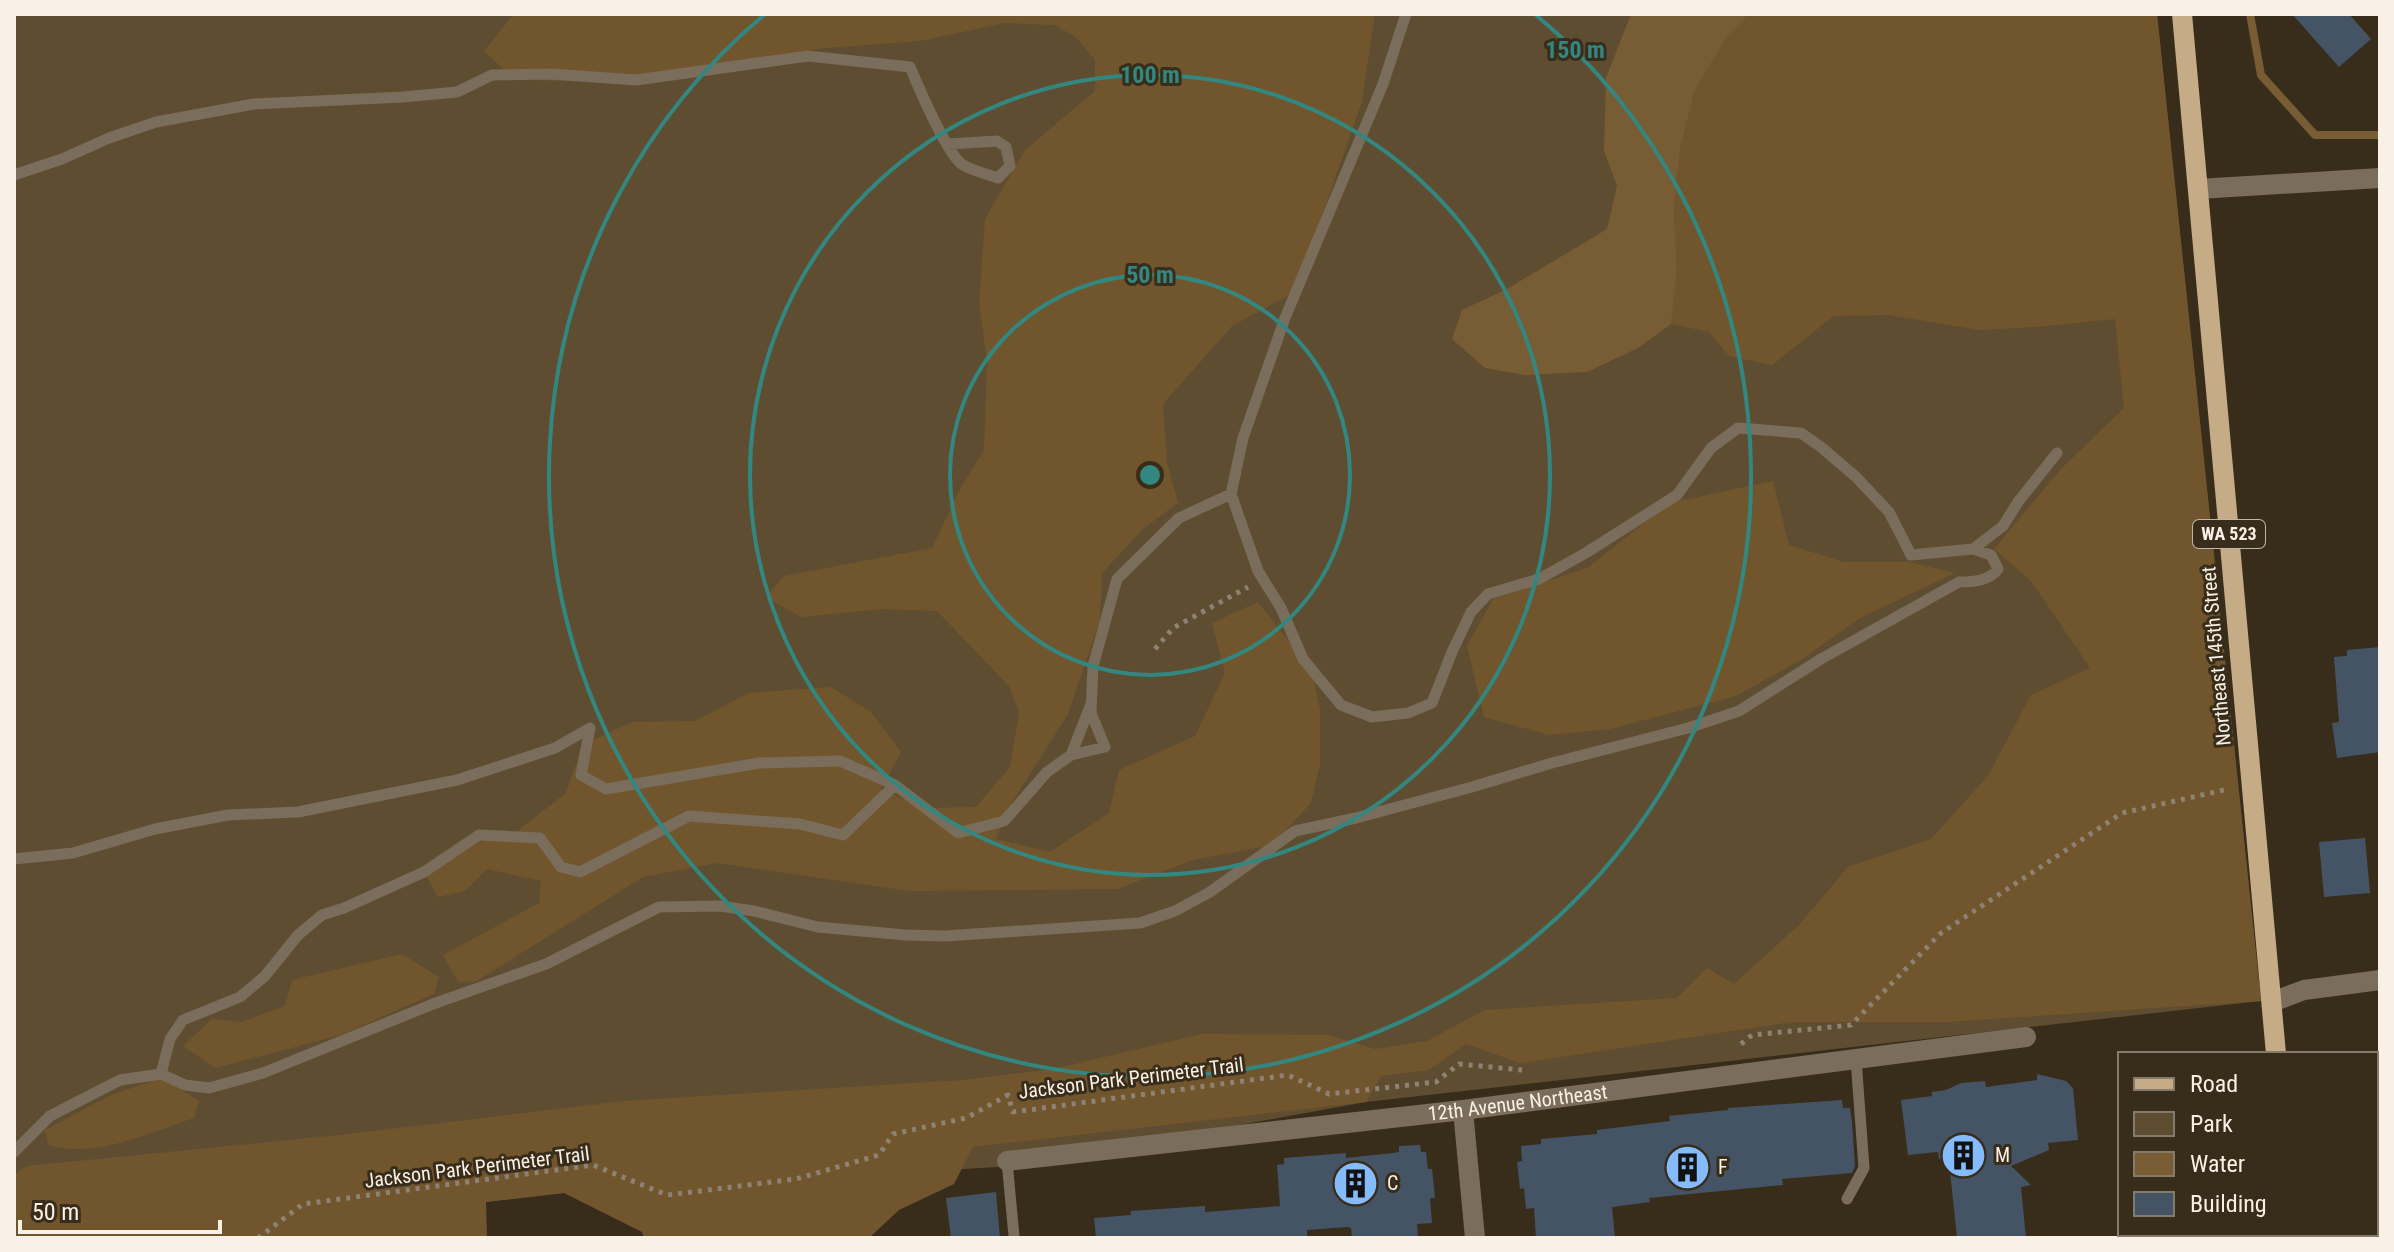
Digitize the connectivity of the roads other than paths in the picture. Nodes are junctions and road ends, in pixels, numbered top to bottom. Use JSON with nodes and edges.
{"nodes":[{"id":1,"x":1406,"y":14,"type":"edge"},
{"id":2,"x":2182,"y":14,"type":"edge"},
{"id":3,"x":949,"y":144,"type":"junction"},
{"id":4,"x":14,"y":175,"type":"edge"},
{"id":5,"x":2380,"y":178,"type":"edge"},
{"id":6,"x":2198,"y":189,"type":"junction"},
{"id":7,"x":2057,"y":453,"type":"dead end"},
{"id":8,"x":1231,"y":494,"type":"junction"},
{"id":9,"x":1973,"y":549,"type":"junction"},
{"id":10,"x":1091,"y":704,"type":"junction"},
{"id":11,"x":1071,"y":755,"type":"junction"},
{"id":12,"x":895,"y":785,"type":"junction"},
{"id":13,"x":14,"y":859,"type":"edge"},
{"id":14,"x":2380,"y":980,"type":"edge"},
{"id":15,"x":2272,"y":1002,"type":"junction"},
{"id":16,"x":2026,"y":1037,"type":"dead end"},
{"id":17,"x":2276,"y":1052,"type":"edge"},
{"id":18,"x":1856,"y":1059,"type":"junction"},
{"id":19,"x":161,"y":1074,"type":"junction"},
{"id":20,"x":1463,"y":1110,"type":"junction"},
{"id":21,"x":14,"y":1152,"type":"edge"},
{"id":22,"x":1007,"y":1161,"type":"joint"},
{"id":23,"x":1847,"y":1199,"type":"dead end"},
{"id":24,"x":1014,"y":1236,"type":"edge"},
{"id":25,"x":1475,"y":1238,"type":"edge"}],
"edges":[{"from":1,"to":8,"type":"lane"},
{"from":2,"to":6,"type":"main road","name":"Northeast 145th Street","number":"WA 523"},
{"from":3,"to":3,"type":"lane"},
{"from":3,"to":4,"type":"lane"},
{"from":5,"to":6,"type":"street"},
{"from":6,"to":15,"type":"main road","name":"Northeast 145th Street","number":"WA 523"},
{"from":7,"to":9,"type":"lane"},
{"from":8,"to":9,"type":"lane"},
{"from":8,"to":10,"type":"lane"},
{"from":9,"to":19,"type":"lane"},
{"from":10,"to":11,"type":"lane"},
{"from":10,"to":11,"type":"lane"},
{"from":11,"to":12,"type":"lane"},
{"from":12,"to":13,"type":"lane"},
{"from":12,"to":19,"type":"lane"},
{"from":14,"to":15,"type":"street"},
{"from":15,"to":17,"type":"main road","name":"Northeast 145th Street","number":"WA 523"},
{"from":16,"to":18,"type":"street","name":"12th Avenue Northeast"},
{"from":18,"to":20,"type":"street","name":"12th Avenue Northeast"},
{"from":18,"to":23,"type":"lane"},
{"from":19,"to":21,"type":"lane"},
{"from":20,"to":22,"type":"street","name":"12th Avenue Northeast"},
{"from":20,"to":25,"type":"street"},
{"from":22,"to":24,"type":"lane"}]}
